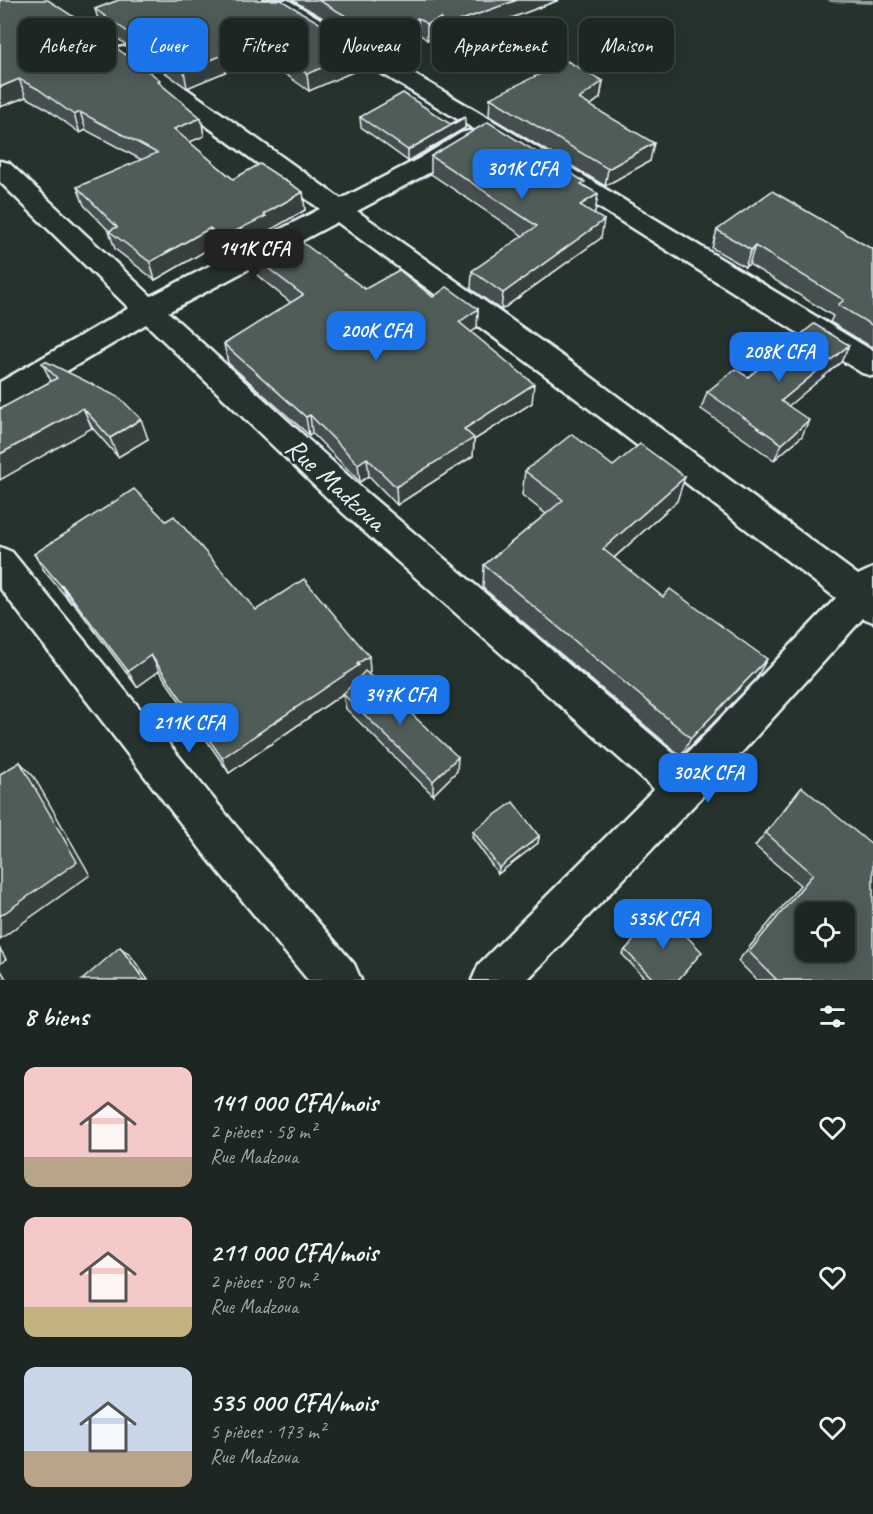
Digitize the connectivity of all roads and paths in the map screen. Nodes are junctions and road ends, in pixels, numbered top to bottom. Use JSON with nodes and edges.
{"nodes":[{"id":1,"x":274,"y":0,"type":"edge"},
{"id":2,"x":116,"y":49,"type":"edge"},
{"id":3,"x":487,"y":127,"type":"junction"},
{"id":4,"x":0,"y":168,"type":"edge"},
{"id":5,"x":339,"y":210,"type":"junction"},
{"id":6,"x":148,"y":310,"type":"junction"},
{"id":7,"x":873,"y":365,"type":"edge"},
{"id":8,"x":0,"y":396,"type":"edge"},
{"id":9,"x":0,"y":562,"type":"edge"},
{"id":10,"x":869,"y":595,"type":"edge"},
{"id":11,"x":683,"y":788,"type":"junction"},
{"id":12,"x":338,"y":980,"type":"edge"},
{"id":13,"x":495,"y":980,"type":"edge"}],
"edges":[{"from":1,"to":3,"type":"street"},
{"from":2,"to":5,"type":"street"},
{"from":3,"to":5,"type":"street"},
{"from":3,"to":7,"type":"street"},
{"from":4,"to":6,"type":"street","name":"Rue Madzoua"},
{"from":5,"to":6,"type":"street"},
{"from":5,"to":10,"type":"street"},
{"from":6,"to":8,"type":"street"},
{"from":6,"to":11,"type":"street","name":"Rue Madzoua"},
{"from":9,"to":12,"type":"street"},
{"from":10,"to":11,"type":"street"},
{"from":11,"to":13,"type":"street"}]}
